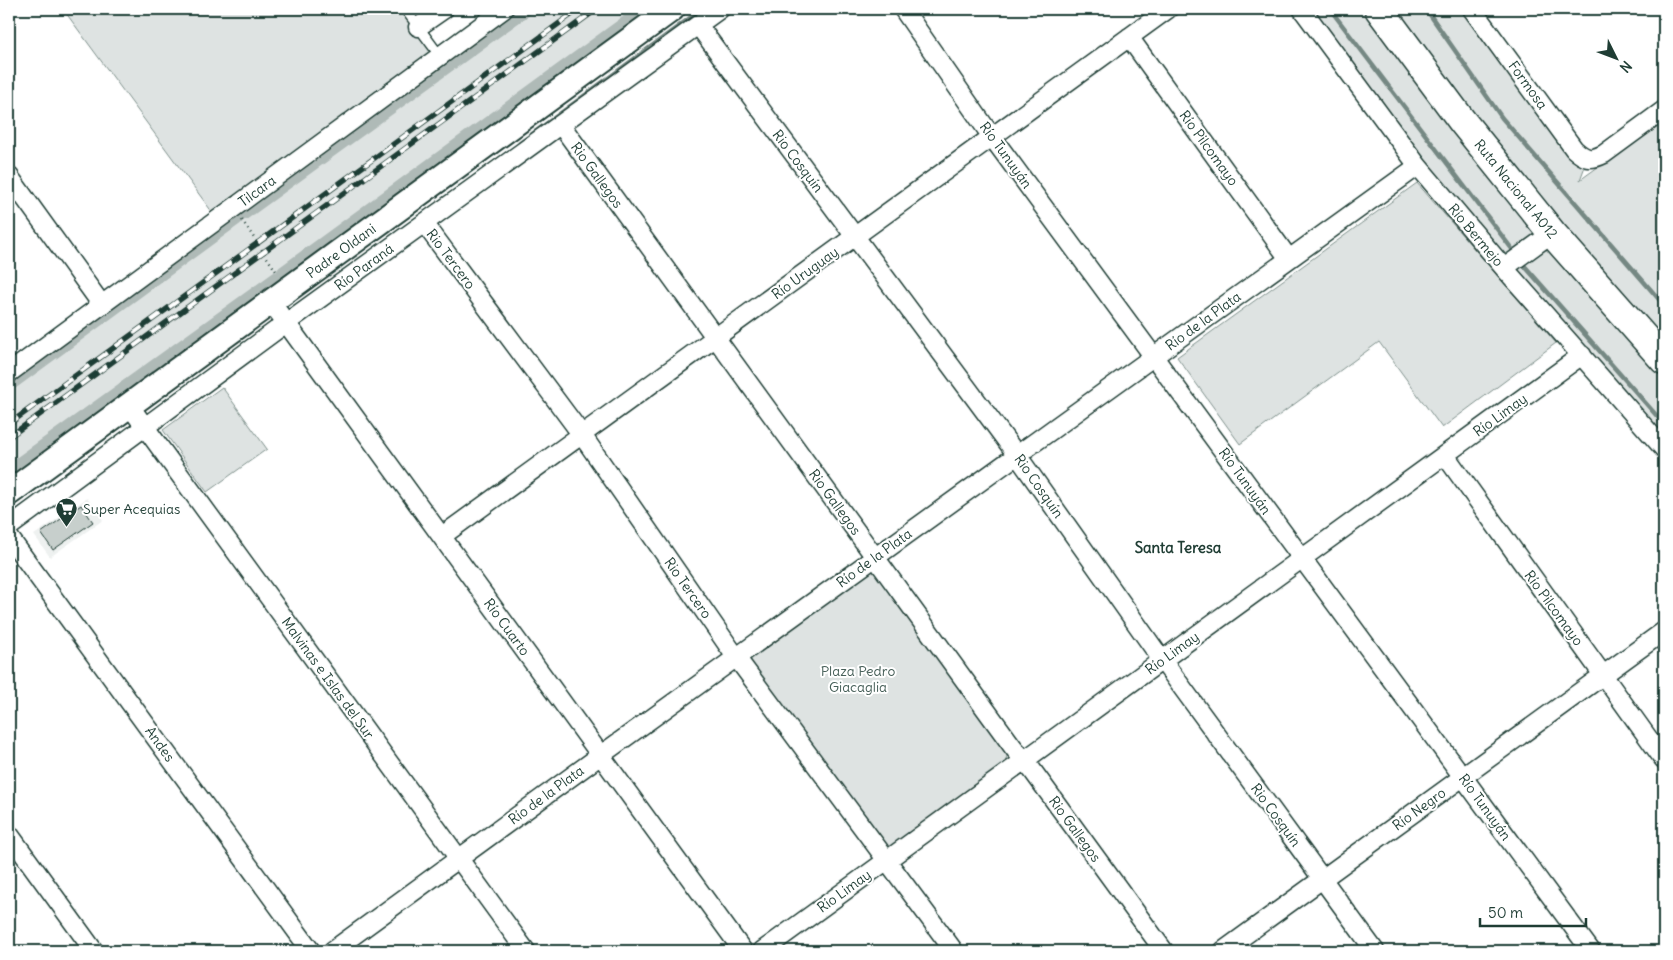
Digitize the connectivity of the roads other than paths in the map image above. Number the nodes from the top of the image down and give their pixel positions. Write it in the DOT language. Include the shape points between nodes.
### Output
graph roads {
  1 [pos="404,9"];
  2 [pos="444,9"];
  3 [pos="504,9"];
  4 [pos="672,9"];
  5 [pos="720,9"];
  6 [pos="903,9"];
  7 [pos="1168,9"];
  8 [pos="1302,9"];
  9 [pos="1379,9"];
  10 [pos="1472,9"];
  11 [pos="698,25"];
  12 [pos="418,27"];
  13 [pos="1129,37"];
  14 [pos="440,56"];
  15 [pos="1664,110"];
  16 [pos="561,124"];
  17 [pos="992,136"];
  18 [pos="1418,166"];
  19 [pos="9,176"];
  20 [pos="424,223"];
  21 [pos="1552,233"];
  22 [pos="855,236"];
  23 [pos="1289,259"];
  24 [pos="1504,268"];
  25 [pos="279,296"];
  26 [pos="102,305"];
  27 [pos="286,323"];
  28 [pos="715,338"];
  29 [pos="1582,355"];
  30 [pos="1154,356"];
  31 [pos="1664,360"];
  32 [pos="9,374"];
  33 [pos="129,405"];
  34 [pos="144,427"];
  35 [pos="582,435"];
  36 [pos="1664,449"];
  37 [pos="1017,455"];
  38 [pos="1444,455"];
  39 [pos="9,493"];
  40 [pos="9,527"];
  41 [pos="442,536"];
  42 [pos="9,537"];
  43 [pos="875,557"];
  44 [pos="1302,558"];
  45 [pos="1664,631"];
  46 [pos="736,658"];
  47 [pos="1162,660"];
  48 [pos="1603,675"];
  49 [pos="601,755"];
  50 [pos="1024,760"];
  51 [pos="1664,760"];
  52 [pos="1463,777"];
  53 [pos="9,834"];
  54 [pos="459,858"];
  55 [pos="886,860"];
  56 [pos="1323,879"];
  57 [pos="94,951"];
  58 [pos="310,951"];
  59 [pos="332,951"];
  60 [pos="526,951"];
  61 [pos="744,951"];
  62 [pos="762,951"];
  63 [pos="954,951"];
  64 [pos="1164,951"];
  65 [pos="1223,951"];
  66 [pos="1376,951"];
  67 [pos="1591,951"];
  1 -- 12 [label="lane"];
  2 -- 12 [label="street"];
  3 -- 14 [label="street, Tilcara"];
  4 -- 25 [label="main road, Padre Oldani"];
  5 -- 11 [label="street, Río Paraná"];
  6 -- 17 [label="street, Río Tunuyán"];
  7 -- 13 [label="street, Río Uruguay"];
  8 -- 18 [label="street, Río Bermejo"];
  9 -- 21 [label="highway, Ruta Nacional A012" via="1462,121"];
  10 -- 15 [label="street, Formosa" via="1581,155 1595,158 1604,154"];
  11 -- 16 [label="street, Río Paraná"];
  11 -- 22 [label="street, Rio Cosquín"];
  12 -- 14 [label="lane"];
  13 -- 17 [label="street, Río Uruguay"];
  13 -- 23 [label="street, Río Pilcomayo"];
  14 -- 26 [label="street, Tilcara"];
  16 -- 20 [label="street, Río Paraná"];
  16 -- 28 [label="street, Rio Gallegos"];
  17 -- 22 [label="street, Río Uruguay"];
  17 -- 30 [label="street, Río Tunuyán"];
  18 -- 23 [label="street, Río de la Plata"];
  18 -- 24 [label="street, Río Bermejo"];
  19 -- 26 [label="street"];
  20 -- 27 [label="street, Río Paraná"];
  20 -- 35 [label="street, Rio Tercero"];
  21 -- 24 [label="street"];
  21 -- 31 [label="highway, Ruta Nacional A012"];
  22 -- 28 [label="street, Río Uruguay"];
  22 -- 37 [label="street, Rio Cosquín"];
  23 -- 30 [label="street, Río de la Plata"];
  24 -- 29 [label="street, Río Bermejo"];
  25 -- 27 [label="street, Río Cuarto"];
  25 -- 33 [label="main road, Padre Oldani"];
  26 -- 32 [label="street, Tilcara"];
  27 -- 34 [label="street, Río Paraná"];
  27 -- 41 [label="street, Río Cuarto"];
  28 -- 35 [label="street, Río Uruguay"];
  28 -- 43 [label="street, Rio Gallegos"];
  29 -- 36 [label="street, Río Bermejo"];
  29 -- 38 [label="street, Río Limay"];
  30 -- 37 [label="street, Río de la Plata"];
  30 -- 44 [label="street, Río Tunuyán"];
  33 -- 34 [label="street, Malvinas e Islas del Sur"];
  33 -- 39 [label="main road, Padre Oldani"];
  34 -- 40 [label="street, Río Paraná"];
  34 -- 54 [label="street, Malvinas e Islas del Sur"];
  35 -- 41 [label="street, Río Uruguay"];
  35 -- 46 [label="street, Rio Tercero"];
  37 -- 43 [label="street, Río de la Plata"];
  37 -- 47 [label="street, Rio Cosquín"];
  38 -- 44 [label="street, Río Limay"];
  38 -- 48 [label="street, Río Pilcomayo"];
  41 -- 49 [label="street, Río Cuarto"];
  42 -- 58 [label="street, Andes"];
  43 -- 46 [label="street, Río de la Plata"];
  43 -- 50 [label="street, Rio Gallegos"];
  44 -- 47 [label="street, Río Limay"];
  44 -- 52 [label="street, Río Tunuyán"];
  45 -- 48 [label="street, Río Negro"];
  46 -- 49 [label="street, Río de la Plata"];
  46 -- 55 [label="street, Rio Tercero"];
  47 -- 50 [label="street, Río Limay"];
  47 -- 56 [label="street, Rio Cosquín"];
  48 -- 51 [label="street, Río Pilcomayo"];
  48 -- 52 [label="street, Río Negro"];
  49 -- 54 [label="street, Río de la Plata"];
  49 -- 61 [label="street, Río Cuarto"];
  50 -- 55 [label="street, Río Limay"];
  50 -- 64 [label="street, Rio Gallegos"];
  52 -- 56 [label="street, Río Negro"];
  52 -- 67 [label="street, Río Tunuyán"];
  53 -- 57 [label="street"];
  54 -- 59 [label="street, Río de la Plata"];
  54 -- 60 [label="street, Malvinas e Islas del Sur"];
  55 -- 62 [label="street, Río Limay"];
  55 -- 63 [label="street, Rio Tercero"];
  56 -- 65 [label="street, Río Negro"];
  56 -- 66 [label="street, Rio Cosquín"];
}
